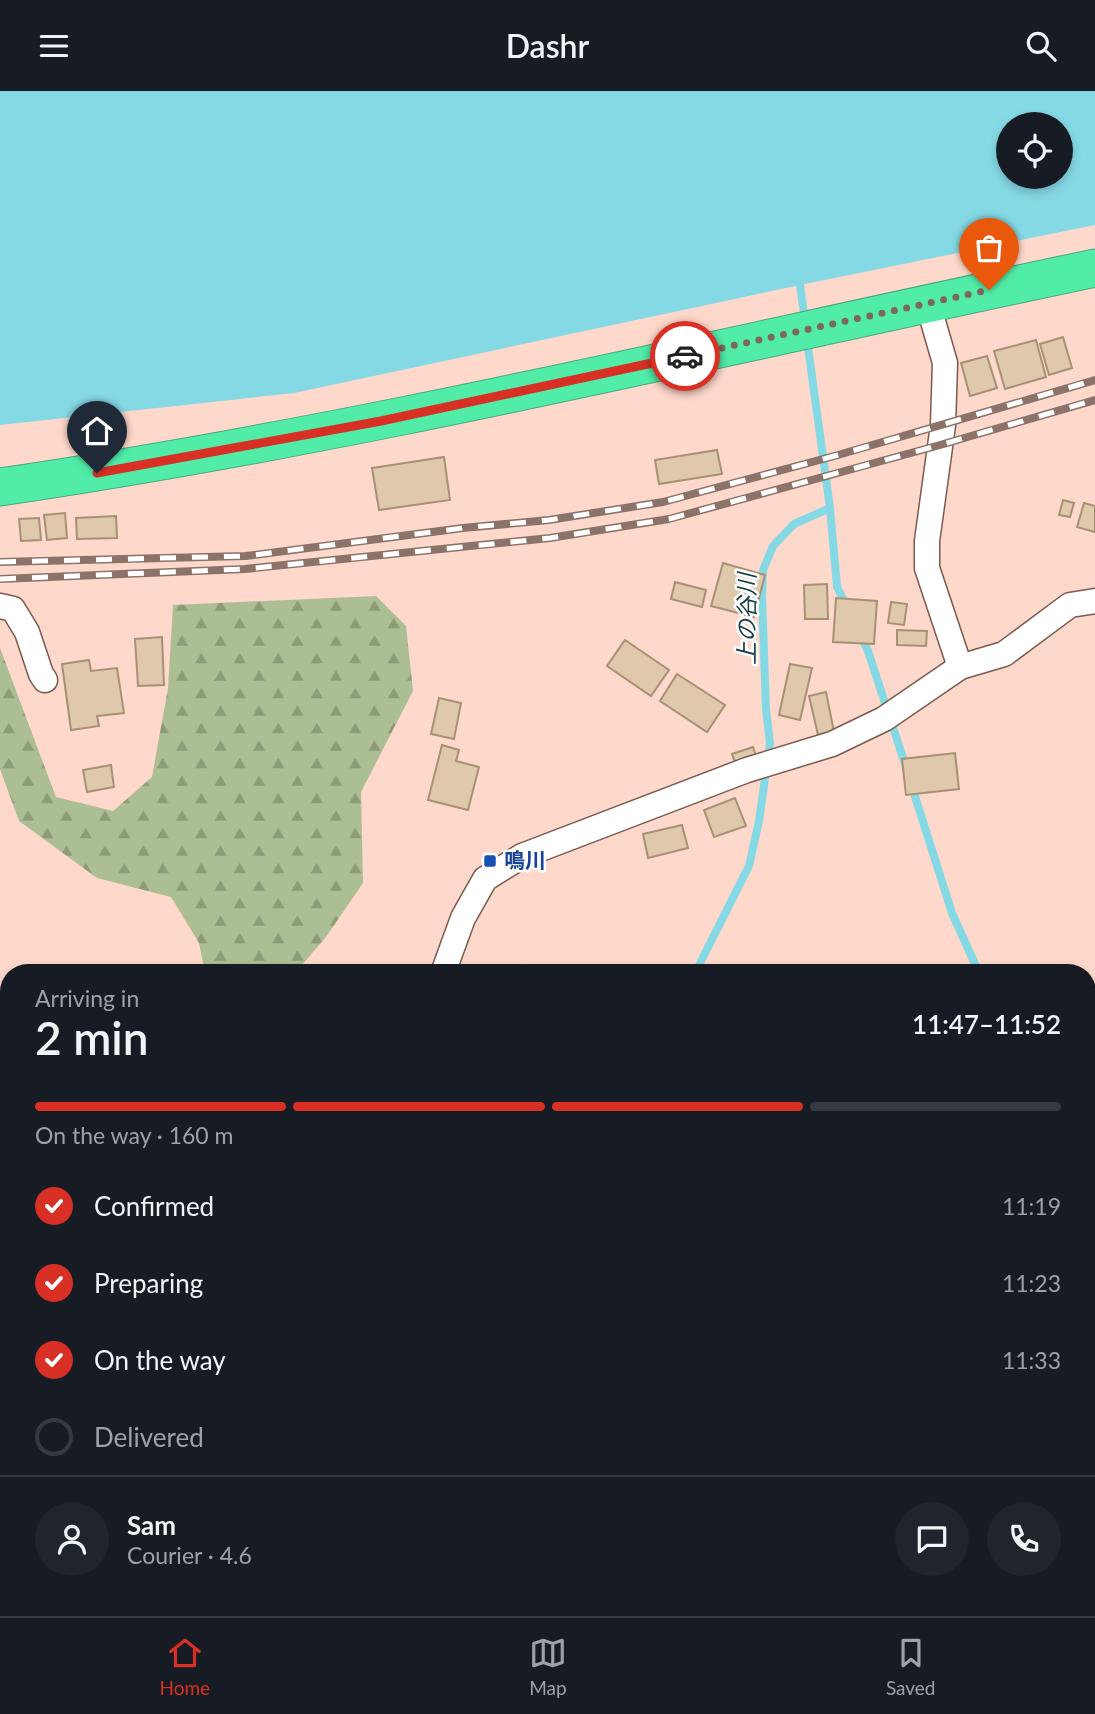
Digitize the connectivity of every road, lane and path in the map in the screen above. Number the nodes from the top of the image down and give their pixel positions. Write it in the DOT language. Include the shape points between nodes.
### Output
graph roads {
  1 [pos="1095,268"];
  2 [pos="928,304"];
  3 [pos="0,487"];
  4 [pos="1095,601"];
  5 [pos="0,606"];
  6 [pos="960,667"];
  7 [pos="45,680"];
  8 [pos="446,964"];
  1 -- 2 [label="highway"];
  2 -- 3 [label="highway" via="381,421 121,470"];
  2 -- 6 [label="street" via="945,363 927,568"];
  4 -- 6 [label="street" via="1070,605 1004,654"];
  5 -- 7 [label="street" via="13,609 27,632"];
  6 -- 8 [label="street" via="884,719 832,744 747,770 522,856 485,879 463,918"];
}
